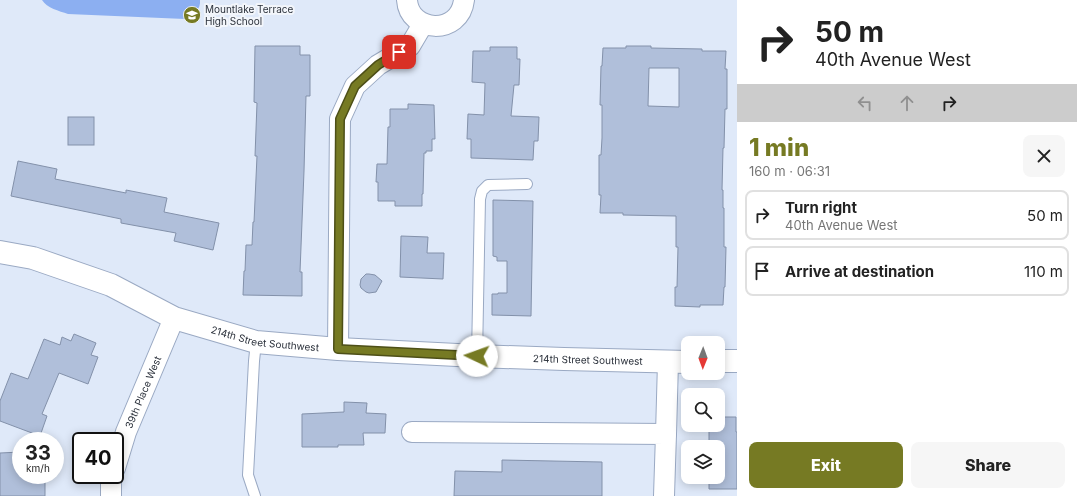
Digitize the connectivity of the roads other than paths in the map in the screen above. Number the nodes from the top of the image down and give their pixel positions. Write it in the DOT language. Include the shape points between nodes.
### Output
graph roads {
  1 [pos="407,0"];
  2 [pos="464,0"];
  3 [pos="423,24"];
  4 [pos="527,184"];
  5 [pos="0,252"];
  6 [pos="174,318"];
  7 [pos="256,342"];
  8 [pos="338,349"];
  9 [pos="477,356"];
  10 [pos="737,361"];
  11 [pos="678,362"];
  12 [pos="725,362"];
  13 [pos="412,432"];
  14 [pos="666,434"];
  15 [pos="124,439"];
  16 [pos="111,484"];
  17 [pos="111,496"];
  18 [pos="255,496"];
  19 [pos="664,496"];
  1 -- 3 [label="street" via="410,11"];
  2 -- 3 [label="street" via="462,10 450,23 441,26"];
  3 -- 8 [label="street" via="410,46 378,65 355,86 340,119"];
  4 -- 9 [label="lane" via="488,185 482,191"];
  5 -- 6 [label="street, 214th Street Southwest" via="33,258 111,285"];
  6 -- 7 [label="street, 214th Street Southwest"];
  6 -- 15 [label="street, 39th Place West"];
  7 -- 8 [label="street, 214th Street Southwest"];
  7 -- 18 [label="lane" via="248,475"];
  8 -- 9 [label="street, 214th Street Southwest"];
  9 -- 11 [label="street, 214th Street Southwest"];
  10 -- 12 [label="street"];
  11 -- 14 [label="street"];
  13 -- 14 [label="street"];
  14 -- 19 [label="street"];
  16 -- 17 [label="street"];
}
